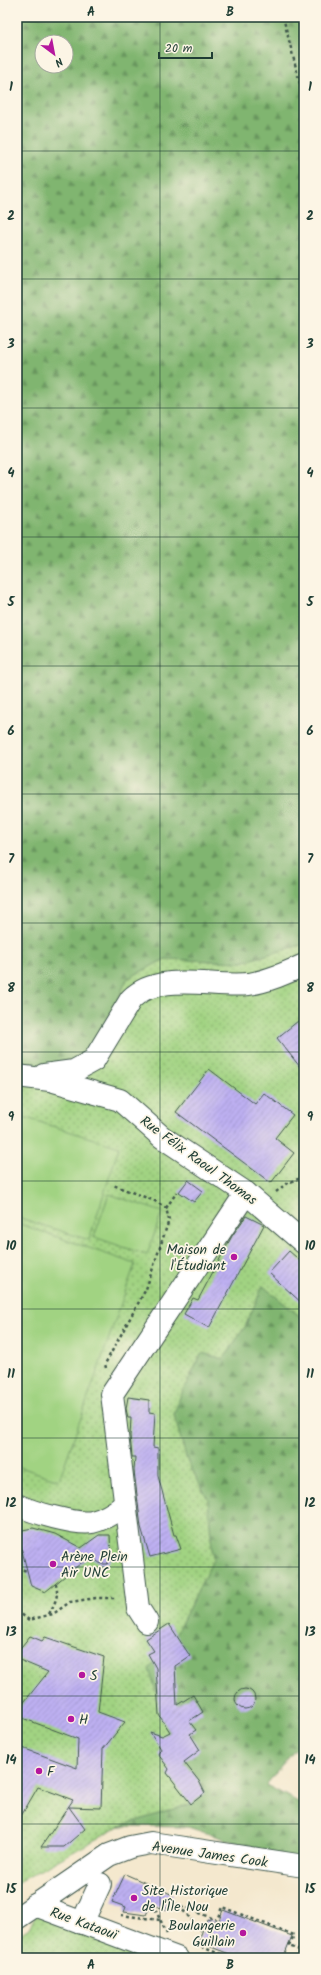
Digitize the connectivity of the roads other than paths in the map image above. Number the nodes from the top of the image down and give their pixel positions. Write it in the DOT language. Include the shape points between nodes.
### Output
graph roads {
  1 [pos="304,965"];
  2 [pos="21,1077"];
  3 [pos="253,1199"];
  4 [pos="304,1243"];
  5 [pos="17,1505"];
  6 [pos="124,1505"];
  7 [pos="147,1622"];
  8 [pos="304,1866"];
  9 [pos="100,1884"];
  10 [pos="35,1905"];
  11 [pos="17,1918"];
  12 [pos="82,1923"];
  13 [pos="178,1958"];
  1 -- 2 [label="street" via="279,976 249,984 197,982 147,986 131,999 94,1060 74,1071"];
  2 -- 3 [label="street, Rue Félix Raoul Thomas" via="50,1080 120,1100 162,1137"];
  3 -- 4 [label="street, Rue Félix Raoul Thomas"];
  3 -- 6 [label="street" via="112,1394"];
  5 -- 6 [label="street" via="58,1518 90,1522 110,1516"];
  6 -- 7 [label="street" via="136,1598 138,1608"];
  8 -- 10 [label="street, Avenue James Cook" via="150,1844 109,1854"];
  9 -- 12 [label="street"];
  10 -- 11 [label="street, Avenue James Cook"];
  10 -- 12 [label="street, Rue Kataouï"];
  12 -- 13 [label="street, Rue Kataouï"];
}
